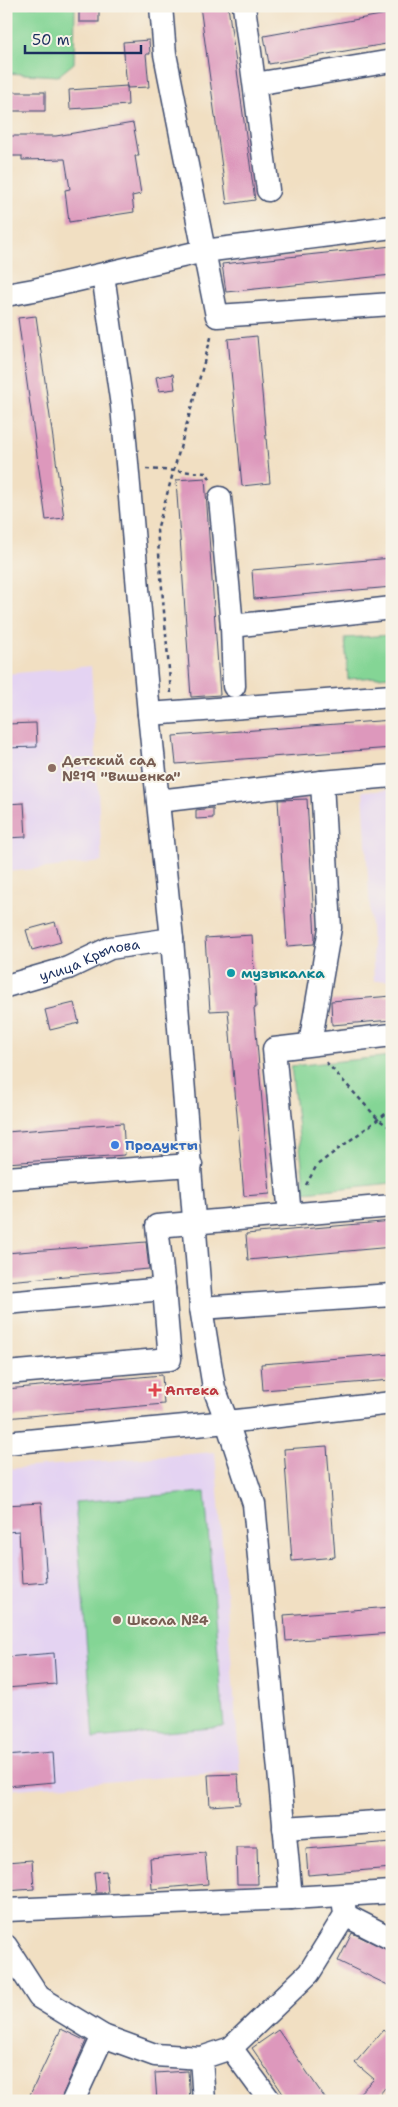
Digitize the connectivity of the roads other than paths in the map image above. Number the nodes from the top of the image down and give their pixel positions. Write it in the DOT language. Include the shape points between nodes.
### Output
graph roads {
  1 [pos="161,6"];
  2 [pos="244,6"];
  3 [pos="392,61"];
  4 [pos="255,84"];
  5 [pos="268,190"];
  6 [pos="392,227"];
  7 [pos="204,252"];
  8 [pos="103,275"];
  9 [pos="6,295"];
  10 [pos="392,304"];
  11 [pos="220,498"];
  12 [pos="392,608"];
  13 [pos="232,626"];
  14 [pos="234,686"];
  15 [pos="392,696"];
  16 [pos="149,714"];
  17 [pos="392,776"];
  18 [pos="322,782"];
  19 [pos="158,801"];
  20 [pos="172,939"];
  21 [pos="6,986"];
  22 [pos="392,1034"];
  23 [pos="310,1044"];
  24 [pos="191,1165"];
  25 [pos="6,1178"];
  26 [pos="392,1206"];
  27 [pos="290,1214"];
  28 [pos="196,1223"];
  29 [pos="164,1289"];
  30 [pos="392,1295"];
  31 [pos="6,1303"];
  32 [pos="202,1308"];
  33 [pos="6,1373"];
  34 [pos="392,1403"];
  35 [pos="227,1422"];
  36 [pos="6,1443"];
  37 [pos="392,1821"];
  38 [pos="284,1828"];
  39 [pos="392,1892"];
  40 [pos="291,1898"];
  41 [pos="344,1905"];
  42 [pos="6,1910"];
  43 [pos="392,1939"];
  44 [pos="6,1946"];
  45 [pos="104,2036"];
  46 [pos="231,2048"];
  47 [pos="201,2058"];
  48 [pos="73,2101"];
  49 [pos="204,2101"];
  50 [pos="270,2101"];
  1 -- 7 [label="street" via="165,54"];
  2 -- 4 [label="street"];
  3 -- 4 [label="street"];
  4 -- 5 [label="street"];
  6 -- 7 [label="street"];
  7 -- 8 [label="street"];
  7 -- 10 [label="street" via="217,316"];
  8 -- 9 [label="street"];
  8 -- 16 [label="street" via="122,406"];
  11 -- 13 [label="street"];
  12 -- 13 [label="street"];
  13 -- 14 [label="street"];
  15 -- 16 [label="street"];
  16 -- 19 [label="street"];
  17 -- 18 [label="street"];
  18 -- 19 [label="street"];
  18 -- 23 [label="street" via="330,928"];
  19 -- 20 [label="street"];
  20 -- 21 [label="street, улица Крылова" via="110,948 68,968"];
  20 -- 24 [label="street"];
  22 -- 23 [label="street"];
  23 -- 27 [label="street" via="274,1049"];
  24 -- 25 [label="street"];
  24 -- 28 [label="street"];
  26 -- 27 [label="street"];
  27 -- 28 [label="street"];
  28 -- 29 [label="street" via="157,1226"];
  28 -- 32 [label="street"];
  29 -- 31 [label="street"];
  29 -- 33 [label="street" via="170,1359"];
  30 -- 32 [label="street"];
  32 -- 35 [label="street" via="214,1388"];
  34 -- 35 [label="street"];
  35 -- 36 [label="street"];
  35 -- 38 [label="street" via="254,1504"];
  37 -- 38 [label="street"];
  38 -- 40 [label="street"];
  39 -- 41 [label="street"];
  40 -- 41 [label="street"];
  40 -- 42 [label="street"];
  41 -- 43 [label="street"];
  41 -- 46 [label="street" via="309,1973"];
  44 -- 45 [label="street" via="39,1997"];
  45 -- 47 [label="street" via="155,2055"];
  45 -- 48 [label="street"];
  46 -- 47 [label="street"];
  46 -- 50 [label="street"];
  47 -- 49 [label="street"];
}
